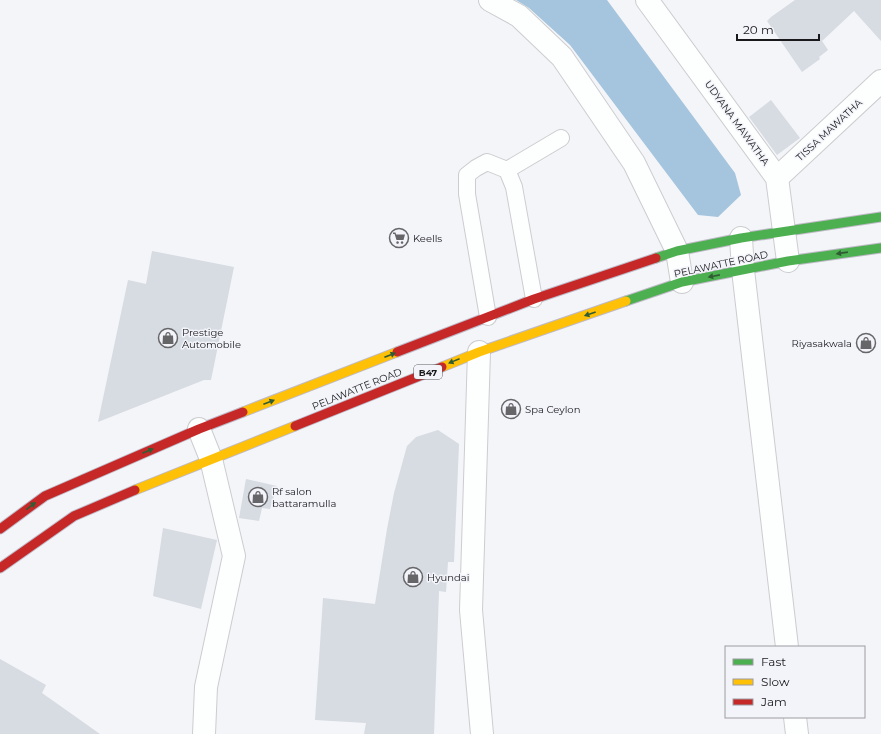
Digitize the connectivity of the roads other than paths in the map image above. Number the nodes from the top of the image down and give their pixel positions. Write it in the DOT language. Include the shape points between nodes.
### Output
graph roads {
  1 [pos="490,0"];
  2 [pos="648,0"];
  3 [pos="881,81"];
  4 [pos="561,138"];
  5 [pos="507,170"];
  6 [pos="777,178"];
  7 [pos="881,217"];
  8 [pos="784,231"];
  9 [pos="741,238"];
  10 [pos="881,248"];
  11 [pos="677,251"];
  12 [pos="788,261"];
  13 [pos="743,270"];
  14 [pos="682,282"];
  15 [pos="534,299"];
  16 [pos="488,317"];
  17 [pos="479,352"];
  18 [pos="199,429"];
  19 [pos="211,458"];
  20 [pos="0,529"];
  21 [pos="0,568"];
  22 [pos="787,646"];
  23 [pos="795,718"];
  24 [pos="204,734"];
  25 [pos="482,734"];
  26 [pos="797,734"];
  1 -- 11 [label="street" via="519,16 562,57 634,163"];
  2 -- 6 [label="street, UDYANA MAWATHA"];
  3 -- 6 [label="street, TISSA MAWATHA"];
  4 -- 5 [label="lane"];
  5 -- 15 [label="lane" via="514,187"];
  5 -- 16 [label="lane" via="487,162 467,175 467,194"];
  6 -- 8 [label="street, UDYANA MAWATHA"];
  7 -- 8 [label="main road, PELAWATTE ROAD"];
  8 -- 9 [label="main road, PELAWATTE ROAD"];
  8 -- 12 [label="street, UDYANA MAWATHA"];
  9 -- 11 [label="main road, PELAWATTE ROAD"];
  9 -- 13 [label="street"];
  10 -- 12 [label="main road, PELAWATTE ROAD / B47, one-way"];
  11 -- 14 [label="street"];
  11 -- 15 [label="main road, PELAWATTE ROAD"];
  12 -- 13 [label="main road, PELAWATTE ROAD / B47"];
  13 -- 14 [label="main road, PELAWATTE ROAD / B47, one-way"];
  13 -- 22 [label="street"];
  14 -- 17 [label="main road, PELAWATTE ROAD / B47, one-way"];
  15 -- 16 [label="main road, PELAWATTE ROAD"];
  18 -- 16 [label="main road, PELAWATTE ROAD, one-way"];
  17 -- 19 [label="main road, PELAWATTE ROAD / B47, one-way"];
  17 -- 25 [label="street" via="471,610"];
  18 -- 19 [label="street"];
  20 -- 18 [label="main road, PELAWATTE ROAD, one-way" via="45,496"];
  19 -- 21 [label="main road, PELAWATTE ROAD / B47" via="74,516"];
  19 -- 24 [label="street" via="234,556 206,687"];
  23 -- 26 [label="street"];
}
